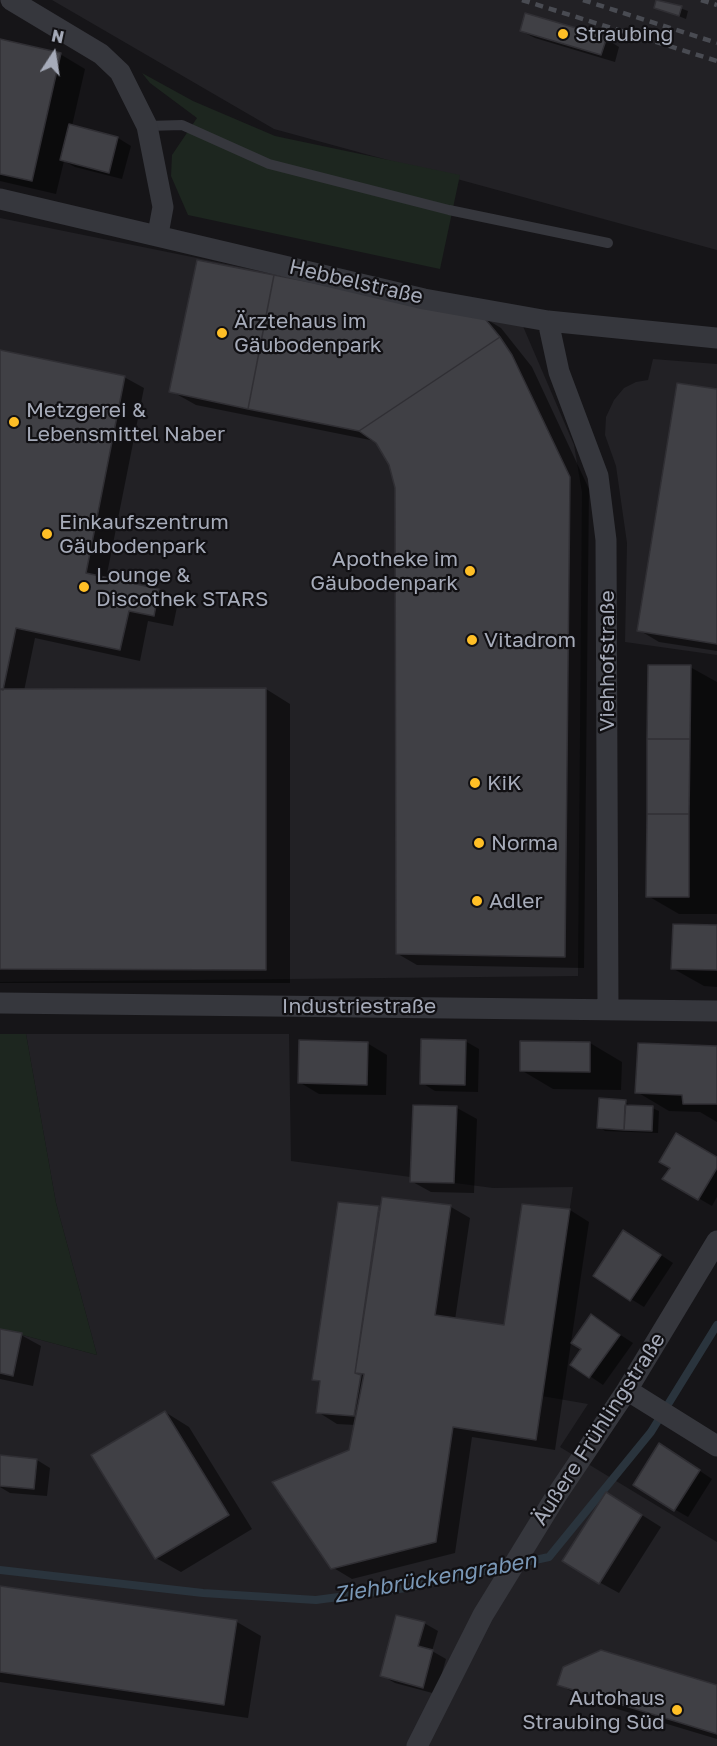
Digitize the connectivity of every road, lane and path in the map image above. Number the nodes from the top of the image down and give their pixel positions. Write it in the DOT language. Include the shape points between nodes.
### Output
graph roads {
  1 [pos="11,0"];
  2 [pos="147,126"];
  3 [pos="0,198"];
  4 [pos="158,234"];
  5 [pos="608,243"];
  6 [pos="548,321"];
  7 [pos="717,338"];
  8 [pos="0,1004"];
  9 [pos="608,1009"];
  10 [pos="717,1011"];
  11 [pos="717,1241"];
  12 [pos="627,1389"];
  13 [pos="717,1446"];
  14 [pos="417,1746"];
  1 -- 2 [label="street" via="120,72"];
  2 -- 4 [label="street" via="163,207"];
  2 -- 5 [label="lane" via="182,125 269,164 449,210"];
  3 -- 4 [label="street, Hebbelstraße"];
  4 -- 6 [label="street, Hebbelstraße" via="424,299"];
  6 -- 7 [label="street, Hebbelstraße"];
  6 -- 9 [label="street, Viehhofstraße" via="559,372 598,476 606,540"];
  8 -- 9 [label="street, Industriestraße"];
  9 -- 10 [label="street, Industriestraße"];
  11 -- 12 [label="street, Äußere Frühlingstraße"];
  12 -- 13 [label="street"];
  12 -- 14 [label="street, Äußere Frühlingstraße" via="524,1546 450,1676"];
}
